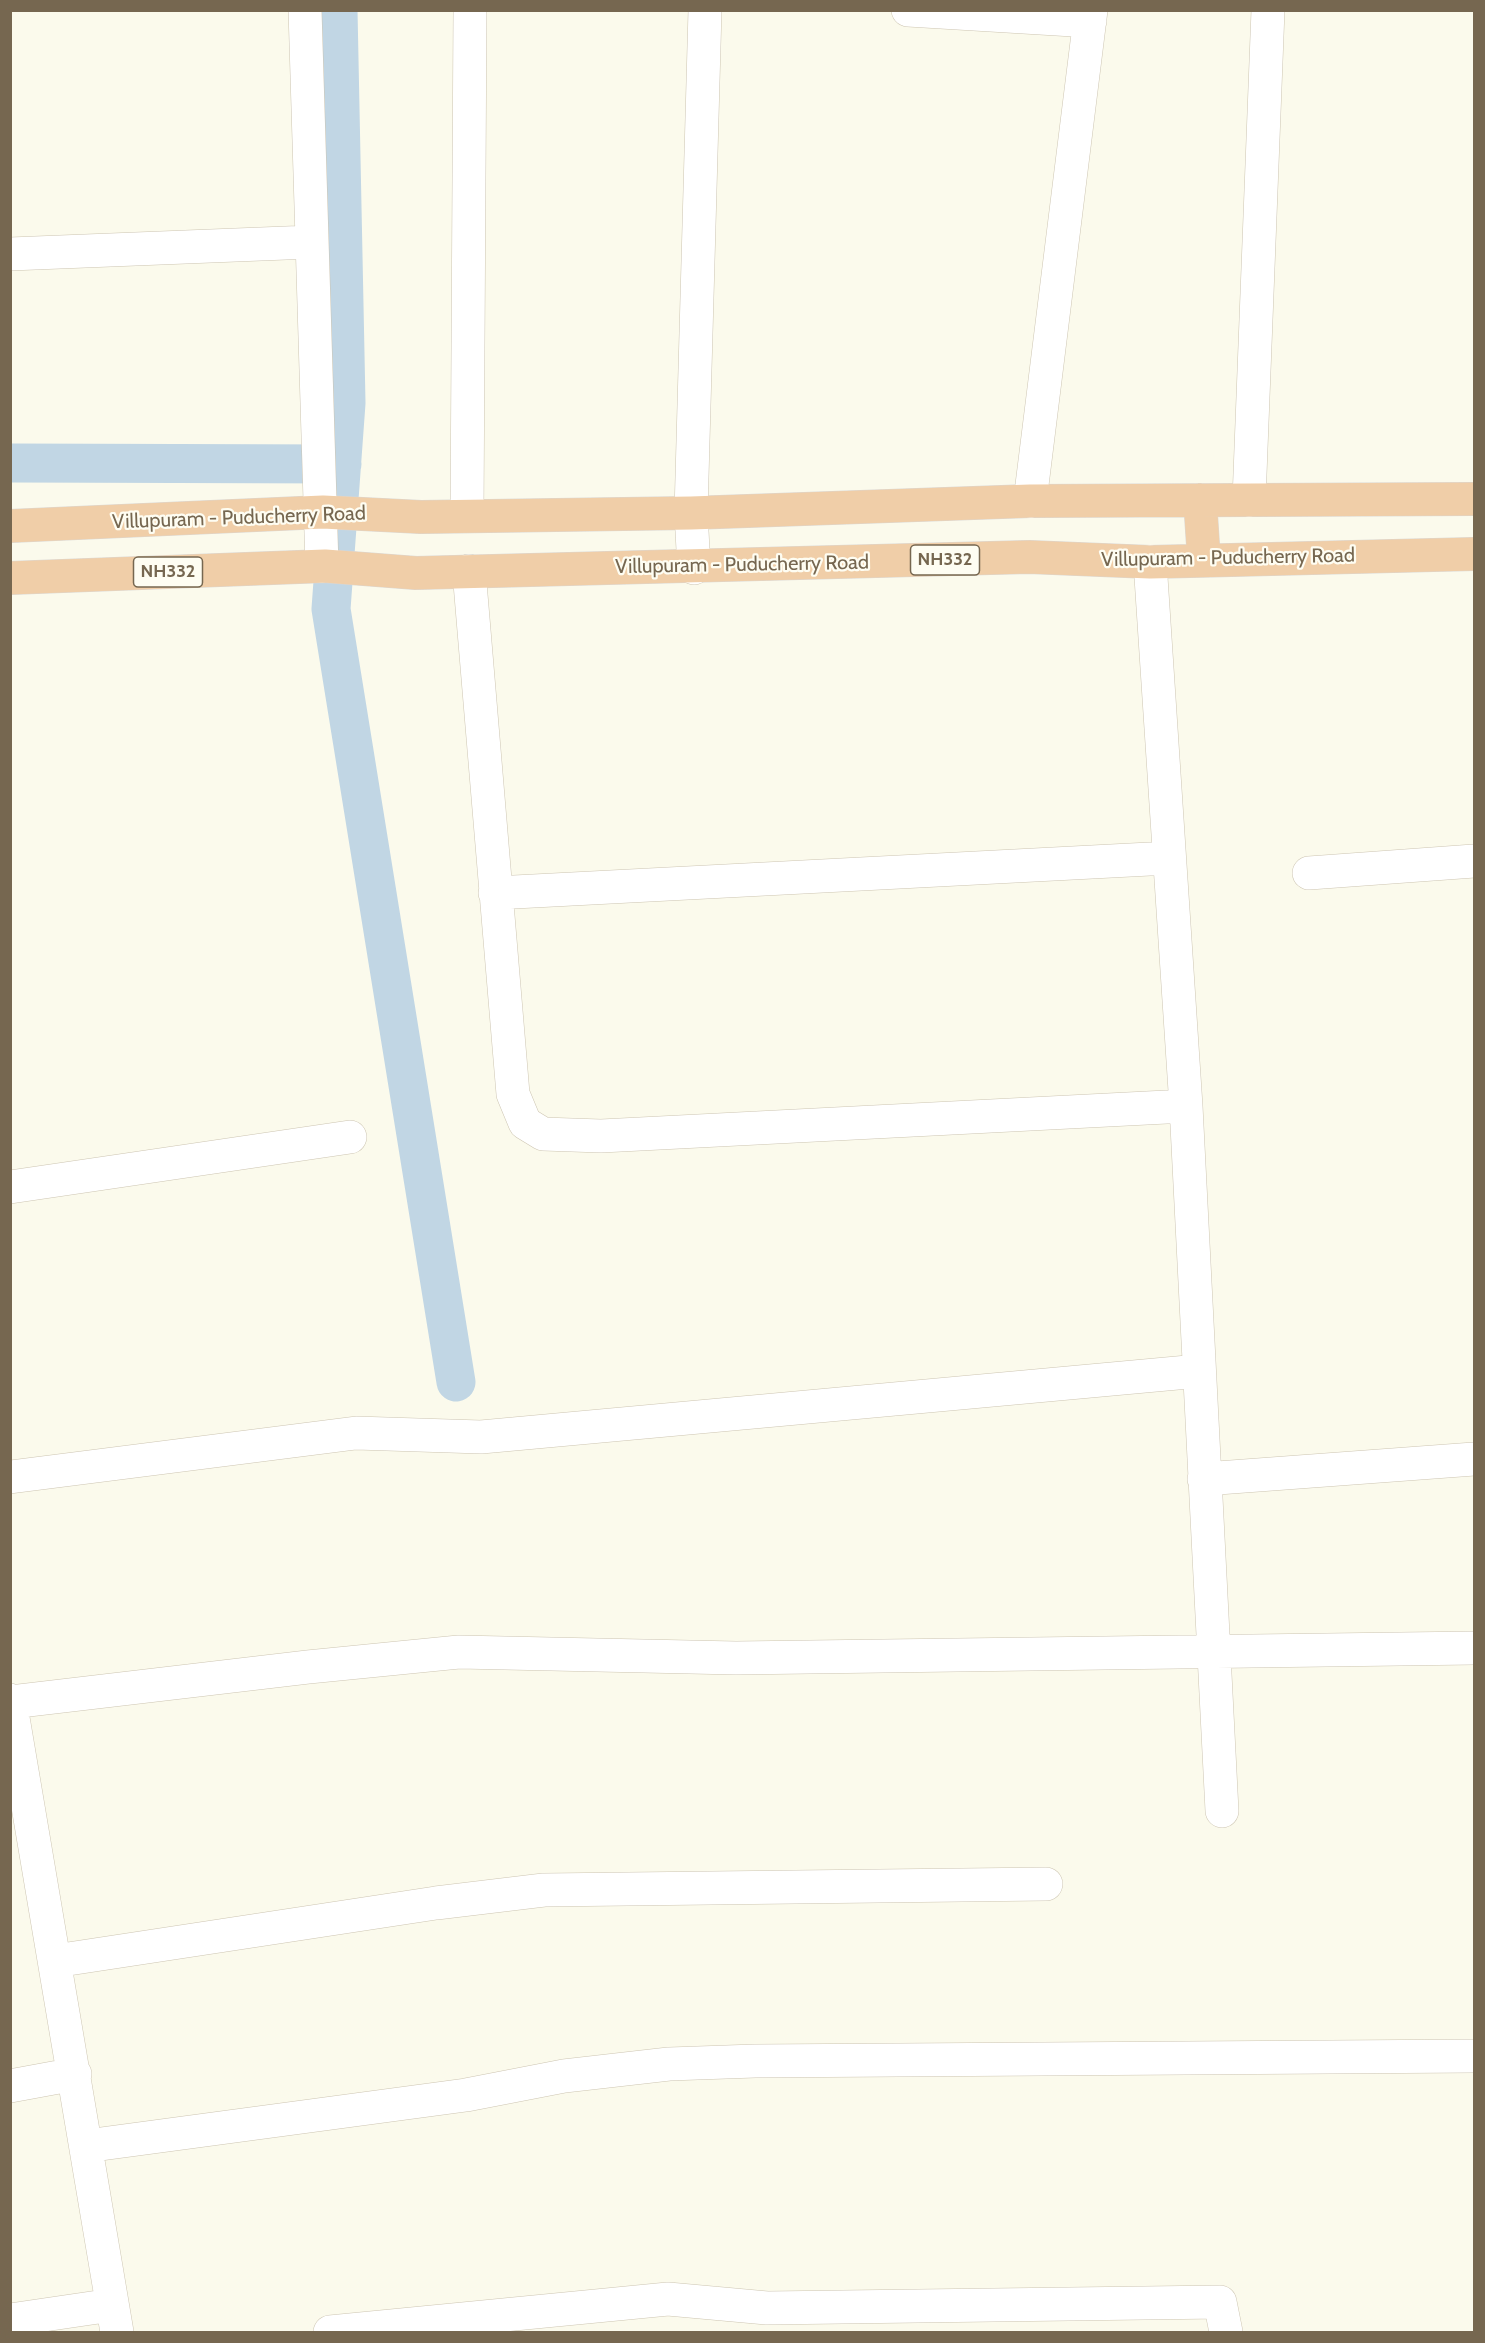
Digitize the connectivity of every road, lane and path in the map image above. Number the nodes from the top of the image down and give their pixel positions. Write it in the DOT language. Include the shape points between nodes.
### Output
graph roads {
  1 [pos="305,10"];
  2 [pos="470,10"];
  3 [pos="705,10"];
  4 [pos="908,10"];
  5 [pos="1268,10"];
  6 [pos="1090,16"];
  7 [pos="311,242"];
  8 [pos="10,254"];
  9 [pos="1474,499"];
  10 [pos="1200,500"];
  11 [pos="1249,500"];
  12 [pos="1030,501"];
  13 [pos="321,512"];
  14 [pos="691,513"];
  15 [pos="467,515"];
  16 [pos="10,526"];
  17 [pos="1474,554"];
  18 [pos="1204,560"];
  19 [pos="1150,562"];
  20 [pos="323,566"];
  21 [pos="694,568"];
  22 [pos="469,571"];
  23 [pos="10,578"];
  24 [pos="1168,858"];
  25 [pos="1474,861"];
  26 [pos="1309,873"];
  27 [pos="495,893"];
  28 [pos="1186,1106"];
  29 [pos="350,1137"];
  30 [pos="10,1187"];
  31 [pos="1199,1371"];
  32 [pos="1474,1459"];
  33 [pos="10,1477"];
  34 [pos="1204,1479"];
  35 [pos="1474,1648"];
  36 [pos="1213,1653"];
  37 [pos="11,1701"];
  38 [pos="1222,1811"];
  39 [pos="20,1825"];
  40 [pos="1046,1884"];
  41 [pos="55,1960"];
  42 [pos="1474,2056"];
  43 [pos="75,2074"];
  44 [pos="10,2086"];
  45 [pos="86,2146"];
  46 [pos="115,2319"];
  47 [pos="10,2320"];
  48 [pos="330,2332"];
  49 [pos="1226,2332"];
  1 -- 7 [label="street"];
  2 -- 15 [label="street"];
  3 -- 14 [label="street"];
  4 -- 6 [label="street"];
  5 -- 11 [label="street"];
  6 -- 12 [label="street"];
  7 -- 8 [label="street"];
  7 -- 13 [label="street"];
  9 -- 11 [label="highway, Villupuram - Puducherry Road"];
  10 -- 11 [label="highway, Villupuram - Puducherry Road"];
  10 -- 12 [label="highway, Villupuram - Puducherry Road"];
  10 -- 18 [label="highway"];
  12 -- 14 [label="highway, Villupuram - Puducherry Road"];
  13 -- 15 [label="highway, Villupuram - Puducherry Road"];
  13 -- 16 [label="highway, Villupuram - Puducherry Road"];
  13 -- 20 [label="street"];
  14 -- 15 [label="highway, Villupuram - Puducherry Road"];
  14 -- 21 [label="street"];
  17 -- 18 [label="highway, Villupuram - Puducherry Road / NH332"];
  18 -- 19 [label="highway, Villupuram - Puducherry Road / NH332"];
  19 -- 21 [label="highway, Villupuram - Puducherry Road / NH332" via="1029,557"];
  19 -- 24 [label="street"];
  20 -- 22 [label="highway, Villupuram - Puducherry Road / NH332" via="416,573"];
  20 -- 23 [label="highway, Villupuram - Puducherry Road / NH332"];
  21 -- 22 [label="highway, Villupuram - Puducherry Road / NH332"];
  22 -- 27 [label="street"];
  24 -- 27 [label="street"];
  24 -- 28 [label="street"];
  25 -- 26 [label="street"];
  27 -- 28 [label="street" via="513,1094 525,1123 543,1134 601,1136"];
  28 -- 31 [label="street"];
  29 -- 30 [label="street"];
  31 -- 33 [label="street" via="481,1437 356,1433"];
  31 -- 34 [label="street"];
  32 -- 34 [label="street"];
  34 -- 36 [label="street"];
  35 -- 36 [label="street"];
  36 -- 37 [label="street" via="736,1659 459,1652"];
  36 -- 38 [label="street"];
  37 -- 39 [label="street"];
  39 -- 41 [label="street"];
  40 -- 41 [label="street" via="544,1890"];
  41 -- 43 [label="street"];
  42 -- 45 [label="street" via="669,2064"];
  43 -- 44 [label="street"];
  43 -- 45 [label="street"];
  45 -- 46 [label="street"];
  46 -- 47 [label="street"];
  48 -- 49 [label="street" via="668,2299 768,2308 1220,2302"];
}
